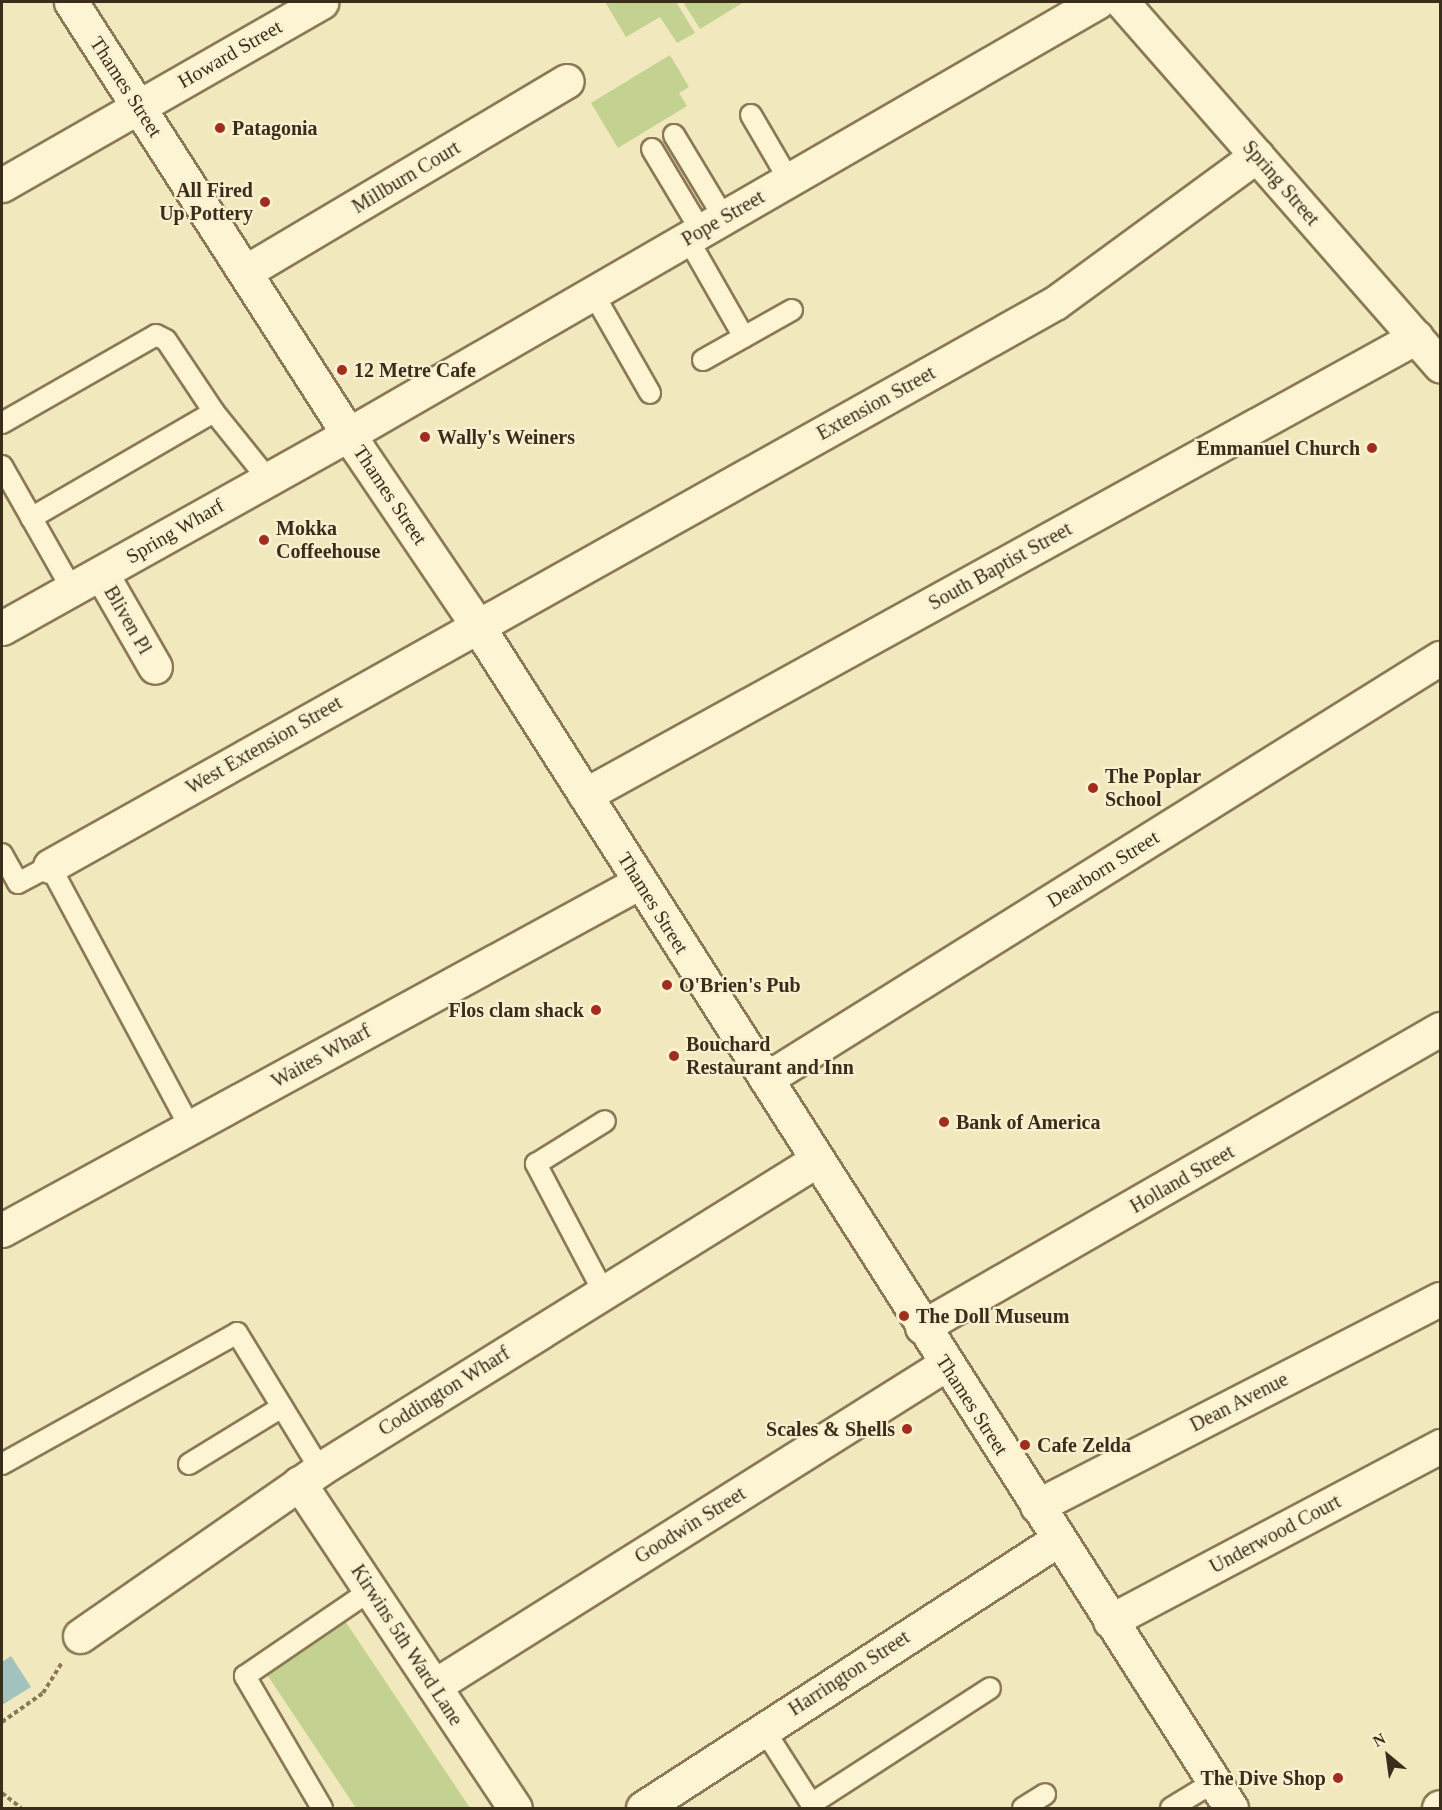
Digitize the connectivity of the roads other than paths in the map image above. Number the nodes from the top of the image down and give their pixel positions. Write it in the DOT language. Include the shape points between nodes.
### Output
graph roads {
  1 [pos="71,2"];
  2 [pos="321,2"];
  3 [pos="1097,2"];
  4 [pos="1122,2"];
  5 [pos="567,81"];
  6 [pos="139,106"];
  7 [pos="752,115"];
  8 [pos="674,135"];
  9 [pos="652,149"];
  10 [pos="1257,155"];
  11 [pos="789,180"];
  12 [pos="2,185"];
  13 [pos="704,229"];
  14 [pos="245,272"];
  15 [pos="593,293"];
  16 [pos="792,310"];
  17 [pos="744,337"];
  18 [pos="1416,337"];
  19 [pos="703,360"];
  20 [pos="1440,365"];
  21 [pos="650,393"];
  22 [pos="214,412"];
  23 [pos="2,423"];
  24 [pos="349,434"];
  25 [pos="2,466"];
  26 [pos="267,478"];
  27 [pos="31,518"];
  28 [pos="101,573"];
  29 [pos="72,589"];
  30 [pos="477,625"];
  31 [pos="2,628"];
  32 [pos="1440,658"];
  33 [pos="155,667"];
  34 [pos="585,795"];
  35 [pos="2,854"];
  36 [pos="50,866"];
  37 [pos="640,882"];
  38 [pos="1440,1029"];
  39 [pos="766,1079"];
  40 [pos="605,1121"];
  41 [pos="190,1127"];
  42 [pos="817,1160"];
  43 [pos="2,1230"];
  44 [pos="603,1291"];
  45 [pos="1440,1299"];
  46 [pos="922,1327"];
  47 [pos="946,1364"];
  48 [pos="282,1407"];
  49 [pos="1440,1446"];
  50 [pos="2,1464"];
  51 [pos="189,1464"];
  52 [pos="309,1476"];
  53 [pos="1037,1506"];
  54 [pos="1058,1540"];
  55 [pos="371,1590"];
  56 [pos="1110,1621"];
  57 [pos="80,1636"];
  58 [pos="434,1686"];
  59 [pos="990,1689"];
  60 [pos="763,1728"];
  61 [pos="1045,1794"];
  62 [pos="1222,1795"];
  63 [pos="812,1806"];
  64 [pos="322,1809"];
  65 [pos="515,1809"];
  66 [pos="643,1809"];
  67 [pos="1023,1809"];
  68 [pos="1171,1809"];
  1 -- 6 [label="street, Thames Street"];
  2 -- 6 [label="street, Howard Street"];
  3 -- 11 [label="street, Pope Street"];
  4 -- 10 [label="street, Spring Street"];
  5 -- 14 [label="street, Millburn Court"];
  6 -- 12 [label="street, Howard Street"];
  6 -- 14 [label="street, Thames Street"];
  7 -- 11 [label="lane"];
  8 -- 13 [label="lane"];
  9 -- 13 [label="lane"];
  10 -- 18 [label="street, Spring Street"];
  10 -- 30 [label="street, Extension Street" via="1055,303"];
  11 -- 13 [label="street, Pope Street"];
  13 -- 15 [label="street, Pope Street"];
  13 -- 17 [label="lane"];
  14 -- 24 [label="street, Thames Street"];
  15 -- 21 [label="lane"];
  15 -- 24 [label="street, Pope Street"];
  16 -- 17 [label="lane"];
  17 -- 19 [label="lane"];
  18 -- 20 [label="street, Spring Street"];
  18 -- 34 [label="street, South Baptist Street"];
  22 -- 23 [label="lane" via="166,340 156,335"];
  22 -- 26 [label="lane"];
  22 -- 27 [label="lane"];
  24 -- 26 [label="street, Spring Wharf"];
  24 -- 30 [label="street, Thames Street"];
  25 -- 27 [label="lane"];
  26 -- 28 [label="street, Spring Wharf"];
  27 -- 29 [label="lane"];
  28 -- 29 [label="street, Spring Wharf"];
  28 -- 33 [label="street, Bliven Pl"];
  29 -- 31 [label="street, Spring Wharf"];
  30 -- 34 [label="street, Thames Street"];
  30 -- 36 [label="street, West Extension Street"];
  32 -- 39 [label="street, Dearborn Street"];
  34 -- 37 [label="street, Thames Street"];
  35 -- 36 [label="lane" via="18,883"];
  36 -- 41 [label="lane"];
  37 -- 39 [label="street, Thames Street"];
  37 -- 41 [label="street, Waites Wharf"];
  38 -- 46 [label="street, Holland Street"];
  39 -- 42 [label="street, Thames Street"];
  40 -- 44 [label="lane" via="536,1164"];
  41 -- 43 [label="street, Waites Wharf"];
  42 -- 44 [label="street, Coddington Wharf"];
  42 -- 46 [label="street, Thames Street"];
  44 -- 52 [label="street, Coddington Wharf"];
  45 -- 53 [label="street, Dean Avenue"];
  46 -- 47 [label="street, Thames Street"];
  47 -- 53 [label="street, Thames Street"];
  47 -- 58 [label="street, Goodwin Street"];
  48 -- 50 [label="lane" via="237,1333"];
  48 -- 51 [label="lane"];
  48 -- 52 [label="lane"];
  49 -- 56 [label="street, Underwood Court"];
  52 -- 55 [label="street, Kirwins 5th Ward Lane"];
  52 -- 57 [label="street, Coddington Wharf"];
  53 -- 54 [label="street, Thames Street"];
  54 -- 56 [label="street, Thames Street"];
  54 -- 60 [label="street, Harrington Street"];
  55 -- 58 [label="street, Kirwins 5th Ward Lane"];
  55 -- 64 [label="lane" via="245,1676"];
  56 -- 62 [label="street, Thames Street"];
  58 -- 65 [label="street, Kirwins 5th Ward Lane"];
  59 -- 63 [label="lane"];
  60 -- 63 [label="lane"];
  60 -- 66 [label="street, Harrington Street"];
  61 -- 67 [label="lane"];
  62 -- 68 [label="lane"];
}
